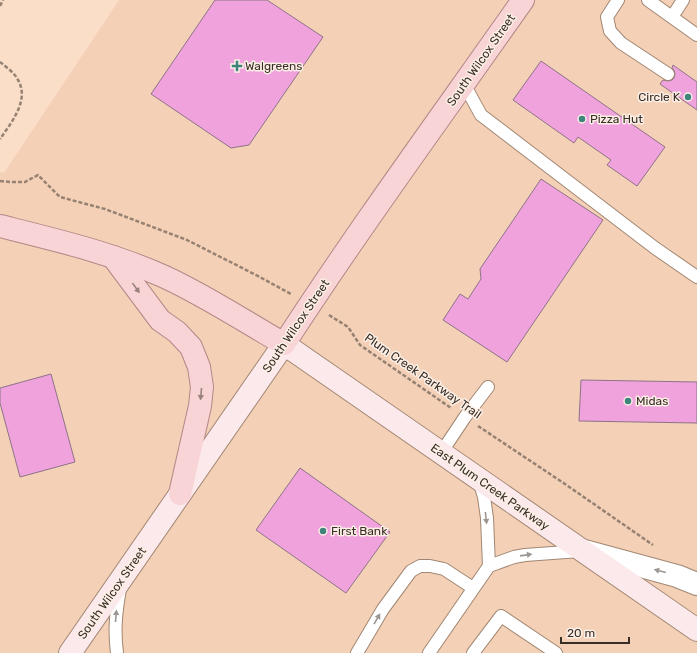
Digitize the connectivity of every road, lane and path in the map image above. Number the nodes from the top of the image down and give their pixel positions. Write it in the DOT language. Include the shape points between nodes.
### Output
graph roads {
  1 [pos="3,0"];
  2 [pos="523,0"];
  3 [pos="618,0"];
  4 [pos="648,0"];
  5 [pos="683,0"];
  6 [pos="0,6"];
  7 [pos="672,17"];
  8 [pos="697,34"];
  9 [pos="0,62"];
  10 [pos="668,74"];
  11 [pos="464,84"];
  12 [pos="0,139"];
  13 [pos="0,181"];
  14 [pos="0,226"];
  15 [pos="113,257"];
  16 [pos="697,277"];
  17 [pos="310,304"];
  18 [pos="284,344"];
  19 [pos="488,386"];
  20 [pos="465,417"];
  21 [pos="441,453"];
  22 [pos="479,480"];
  23 [pos="180,494"];
  24 [pos="656,546"];
  25 [pos="582,550"];
  26 [pos="489,566"];
  27 [pos="121,580"];
  28 [pos="697,584"];
  29 [pos="473,588"];
  30 [pos="697,630"];
  31 [pos="70,653"];
  32 [pos="117,653"];
  33 [pos="357,653"];
  34 [pos="429,653"];
  35 [pos="473,653"];
  36 [pos="556,653"];
  1 -- 6 [label="path"];
  2 -- 11 [label="main road, South Wilcox Street"];
  3 -- 10 [label="lane" via="607,17 610,31 621,43"];
  4 -- 7 [label="lane"];
  5 -- 7 [label="lane"];
  7 -- 8 [label="lane"];
  9 -- 12 [label="path" via="18,78 22,88 16,115"];
  11 -- 16 [label="lane" via="481,115"];
  11 -- 17 [label="main road, South Wilcox Street"];
  13 -- 17 [label="path, Plum Creek Parkway Trail" via="26,182 38,175 60,197 105,209 187,240"];
  14 -- 15 [label="main road"];
  15 -- 18 [label="main road" via="164,277"];
  15 -- 23 [label="main road, one-way" via="160,320 177,332 191,347 200,367 200,406"];
  17 -- 18 [label="main road, South Wilcox Street"];
  17 -- 20 [label="path, Plum Creek Parkway Trail" via="348,327 360,345"];
  18 -- 21 [label="main road, East Plum Creek Parkway"];
  18 -- 23 [label="main road, South Wilcox Street"];
  19 -- 20 [label="lane"];
  20 -- 21 [label="lane"];
  20 -- 24 [label="path, Plum Creek Parkway Trail"];
  21 -- 22 [label="main road, East Plum Creek Parkway"];
  22 -- 25 [label="main road, East Plum Creek Parkway"];
  22 -- 26 [label="lane, one-way" via="487,518"];
  23 -- 27 [label="main road, South Wilcox Street"];
  26 -- 25 [label="lane, one-way" via="525,555"];
  28 -- 25 [label="street, one-way" via="677,576"];
  25 -- 30 [label="main road, East Plum Creek Parkway"];
  26 -- 29 [label="lane"];
  27 -- 31 [label="main road, South Wilcox Street"];
  32 -- 27 [label="lane, one-way" via="115,616"];
  33 -- 29 [label="lane, one-way" via="411,571 420,566 444,569"];
  29 -- 34 [label="lane"];
  35 -- 36 [label="lane" via="501,616"];
}
